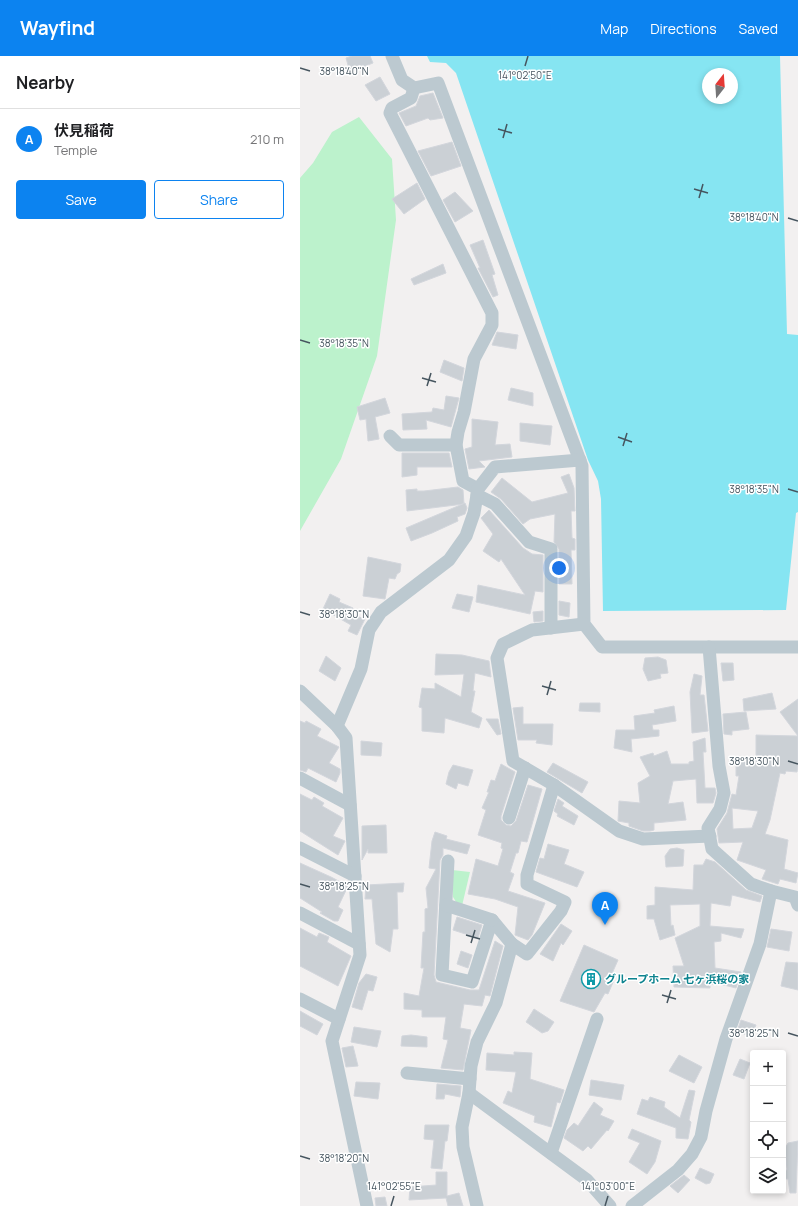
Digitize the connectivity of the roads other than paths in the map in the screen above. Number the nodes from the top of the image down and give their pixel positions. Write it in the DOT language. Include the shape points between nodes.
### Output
graph roads {
  1 [pos="392,56"];
  2 [pos="414,88"];
  3 [pos="390,436"];
  4 [pos="456,445"];
  5 [pos="580,460"];
  6 [pos="478,492"];
  7 [pos="584,624"];
  8 [pos="551,628"];
  9 [pos="709,647"];
  10 [pos="798,647"];
  11 [pos="300,691"];
  12 [pos="337,726"];
  13 [pos="525,768"];
  14 [pos="300,778"];
  15 [pos="554,785"];
  16 [pos="350,804"];
  17 [pos="509,818"];
  18 [pos="710,836"];
  19 [pos="300,848"];
  20 [pos="448,861"];
  21 [pos="355,876"];
  22 [pos="771,891"];
  23 [pos="446,905"];
  24 [pos="798,905"];
  25 [pos="300,913"];
  26 [pos="492,920"];
  27 [pos="359,944"];
  28 [pos="512,944"];
  29 [pos="300,999"];
  30 [pos="339,1019"];
  31 [pos="597,1019"];
  32 [pos="407,1073"];
  33 [pos="470,1080"];
  34 [pos="469,1093"];
  35 [pos="551,1153"];
  36 [pos="367,1206"];
  37 [pos="477,1206"];
  38 [pos="610,1206"];
  39 [pos="632,1206"];
  1 -- 2 [label="street" via="402,80"];
  2 -- 4 [label="street" via="411,98 392,108 390,113 492,313 492,325 474,358"];
  2 -- 5 [label="street" via="438,83"];
  3 -- 4 [label="street" via="398,445"];
  4 -- 6 [label="street" via="463,481"];
  5 -- 6 [label="street" via="495,467"];
  5 -- 7 [label="street"];
  6 -- 8 [label="street" via="495,504 529,542 551,549"];
  6 -- 12 [label="street" via="466,536 448,560 381,612 369,630 361,669"];
  7 -- 8 [label="street"];
  7 -- 9 [label="street" via="602,647"];
  8 -- 13 [label="street" via="532,630 503,644 497,658 513,761"];
  9 -- 10 [label="street"];
  9 -- 18 [label="street" via="719,766 724,793 720,809 708,828"];
  11 -- 12 [label="street"];
  12 -- 16 [label="street" via="346,738"];
  13 -- 15 [label="street"];
  13 -- 17 [label="street"];
  14 -- 16 [label="street"];
  15 -- 18 [label="street" via="619,831 643,839"];
  15 -- 28 [label="street" via="527,875 527,884 565,902 561,911 527,954"];
  16 -- 21 [label="street"];
  18 -- 22 [label="street" via="712,849 751,884"];
  19 -- 21 [label="street"];
  20 -- 23 [label="street"];
  21 -- 27 [label="street"];
  22 -- 24 [label="street" via="795,897"];
  22 -- 39 [label="street" via="760,944 726,1039 701,1137 692,1154 678,1170"];
  23 -- 26 [label="street"];
  23 -- 26 [label="street" via="442,975 472,982"];
  25 -- 27 [label="street"];
  26 -- 28 [label="street"];
  27 -- 30 [label="street" via="360,955"];
  28 -- 33 [label="street" via="496,1003 477,1042"];
  29 -- 30 [label="street"];
  30 -- 36 [label="street" via="332,1041"];
  31 -- 35 [label="street"];
  32 -- 33 [label="street"];
  33 -- 34 [label="street"];
  34 -- 35 [label="street"];
  34 -- 37 [label="street" via="462,1127 463,1148"];
  35 -- 38 [label="street" via="587,1180"];
}
